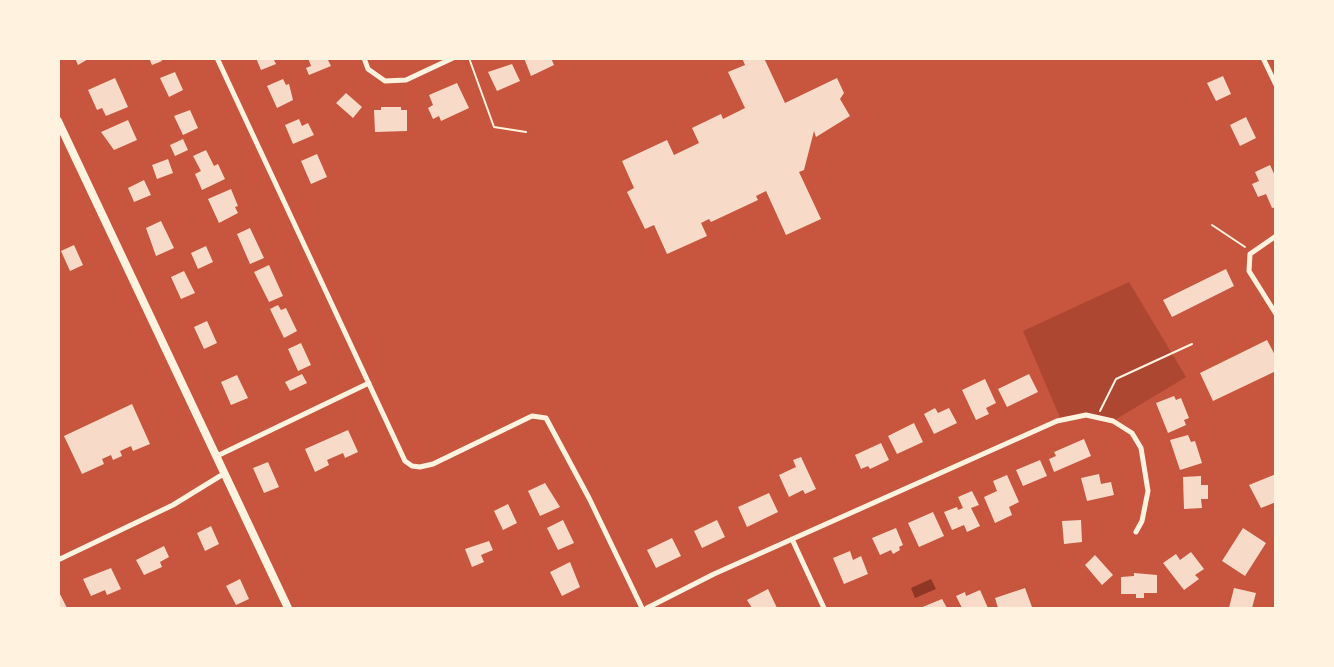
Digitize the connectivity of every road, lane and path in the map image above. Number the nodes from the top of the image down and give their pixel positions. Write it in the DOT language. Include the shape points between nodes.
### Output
graph roads {
  1 [pos="218,58"];
  2 [pos="364,58"];
  3 [pos="453,58"];
  4 [pos="469,58"];
  5 [pos="1263,58"];
  6 [pos="1275,85"];
  7 [pos="58,121"];
  8 [pos="526,132"];
  9 [pos="1212,225"];
  10 [pos="1275,236"];
  11 [pos="1251,253"];
  12 [pos="1275,314"];
  13 [pos="1192,344"];
  14 [pos="369,383"];
  15 [pos="1097,416"];
  16 [pos="217,456"];
  17 [pos="225,472"];
  18 [pos="1136,532"];
  19 [pos="792,540"];
  20 [pos="58,560"];
  21 [pos="288,609"];
  22 [pos="642,609"];
  23 [pos="647,609"];
  24 [pos="824,609"];
  1 -- 14 [label="street"];
  2 -- 3 [label="street" via="368,69 385,81 406,80"];
  4 -- 8 [label="path" via="494,127"];
  5 -- 6 [label="street"];
  7 -- 16 [label="main road"];
  9 -- 11 [label="path"];
  10 -- 11 [label="street"];
  11 -- 12 [label="street" via="1249,271"];
  13 -- 15 [label="path" via="1116,379"];
  14 -- 16 [label="street"];
  14 -- 22 [label="street" via="398,452 412,466 434,464 532,416 546,418"];
  15 -- 18 [label="street" via="1132,433 1142,448 1148,491"];
  15 -- 19 [label="street" via="1057,421"];
  16 -- 17 [label="main road"];
  17 -- 20 [label="street" via="173,505"];
  17 -- 21 [label="main road"];
  19 -- 23 [label="street"];
  19 -- 24 [label="street"];
}
